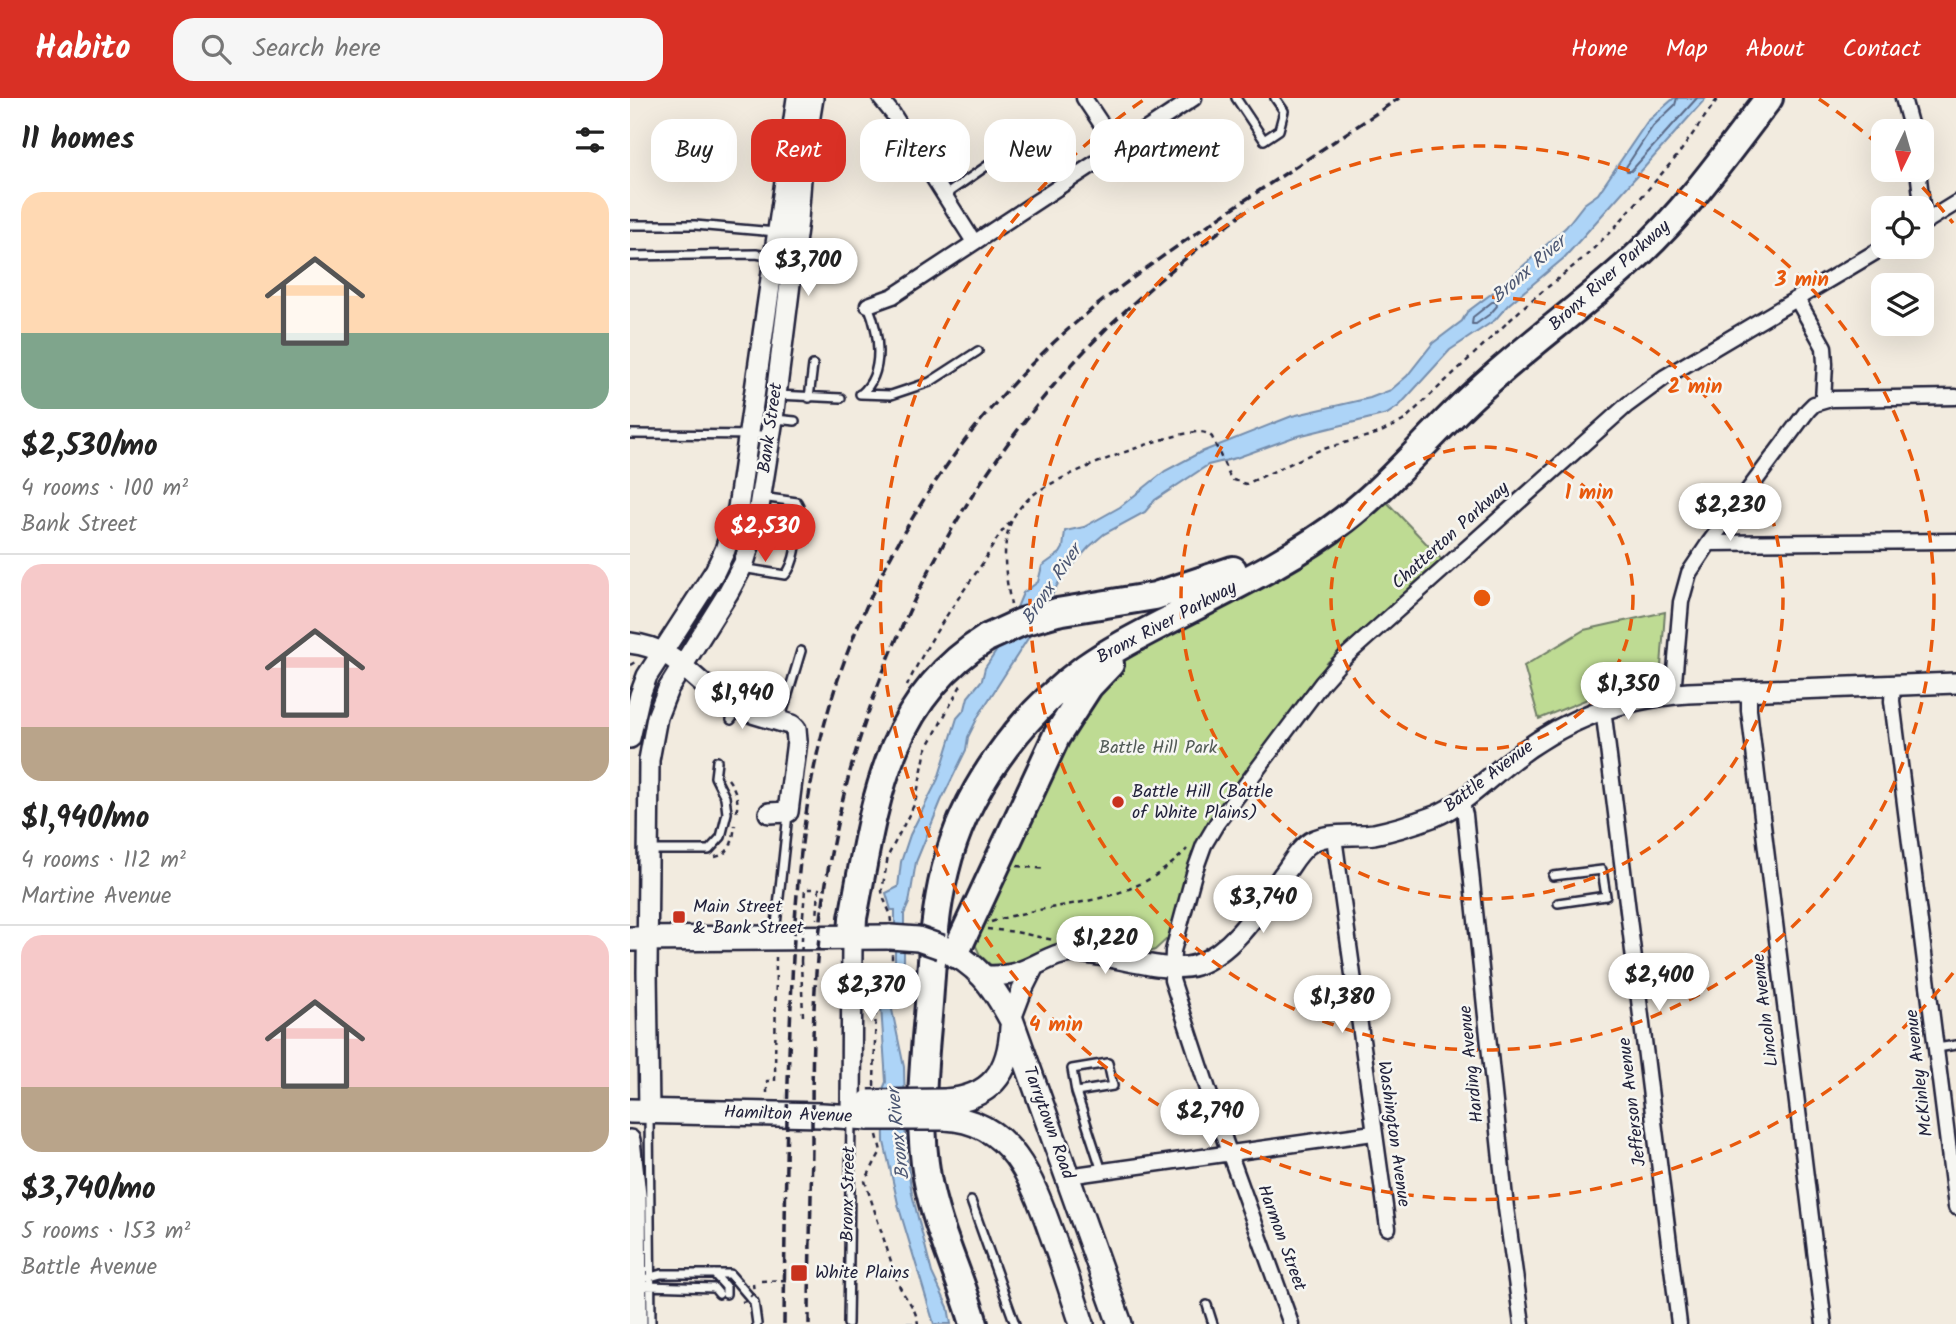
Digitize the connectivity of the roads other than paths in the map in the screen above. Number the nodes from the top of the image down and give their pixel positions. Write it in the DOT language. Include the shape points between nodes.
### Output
graph roads {
  1 [pos="797,98"];
  2 [pos="813,98"];
  3 [pos="880,98"];
  4 [pos="1084,98"];
  5 [pos="1195,98"];
  6 [pos="1236,98"];
  7 [pos="1275,98"];
  8 [pos="1751,98"];
  9 [pos="1769,98"];
  10 [pos="1903,98"];
  11 [pos="1098,119"];
  12 [pos="1163,119"];
  13 [pos="1909,119"];
  14 [pos="984,167"];
  15 [pos="1090,167"];
  16 [pos="945,195"];
  17 [pos="1956,204"];
  18 [pos="1934,217"];
  19 [pos="630,225"];
  20 [pos="777,233"];
  21 [pos="974,242"];
  22 [pos="1871,255"];
  23 [pos="630,256"];
  24 [pos="773,257"];
  25 [pos="1797,299"];
  26 [pos="868,305"];
  27 [pos="978,351"];
  28 [pos="813,365"];
  29 [pos="776,395"];
  30 [pos="1956,397"];
  31 [pos="809,398"];
  32 [pos="841,398"];
  33 [pos="1822,401"];
  34 [pos="795,421"];
  35 [pos="750,426"];
  36 [pos="772,427"];
  37 [pos="630,434"];
  38 [pos="761,497"];
  39 [pos="1956,541"];
  40 [pos="1709,543"];
  41 [pos="741,568"];
  42 [pos="1233,570"];
  43 [pos="1167,621"];
  44 [pos="663,651"];
  45 [pos="801,651"];
  46 [pos="634,652"];
  47 [pos="682,664"];
  48 [pos="1956,683"];
  49 [pos="1893,684"];
  50 [pos="1749,690"];
  51 [pos="1673,694"];
  52 [pos="1603,709"];
  53 [pos="780,721"];
  54 [pos="630,738"];
  55 [pos="717,761"];
  56 [pos="1461,801"];
  57 [pos="779,812"];
  58 [pos="1334,837"];
  59 [pos="649,850"];
  60 [pos="1553,876"];
  61 [pos="1625,882"];
  62 [pos="1604,883"];
  63 [pos="1558,903"];
  64 [pos="852,938"];
  65 [pos="639,939"];
  66 [pos="775,948"];
  67 [pos="948,950"];
  68 [pos="1034,966"];
  69 [pos="1171,966"];
  70 [pos="985,976"];
  71 [pos="1012,1019"];
  72 [pos="1956,1045"];
  73 [pos="1937,1048"];
  74 [pos="1076,1092"];
  75 [pos="945,1109"];
  76 [pos="639,1111"];
  77 [pos="865,1111"];
  78 [pos="1373,1133"];
  79 [pos="630,1140"];
  80 [pos="1229,1153"];
  81 [pos="1102,1171"];
  82 [pos="1068,1176"];
  83 [pos="971,1201"];
  84 [pos="1956,1207"];
  85 [pos="1388,1228"];
  86 [pos="714,1274"];
  87 [pos="642,1282"];
  88 [pos="1207,1305"];
  89 [pos="637,1324"];
  90 [pos="651,1324"];
  91 [pos="757,1324"];
  92 [pos="848,1324"];
  93 [pos="963,1324"];
  94 [pos="974,1324"];
  95 [pos="1015,1324"];
  96 [pos="1082,1324"];
  97 [pos="1120,1324"];
  98 [pos="1213,1324"];
  99 [pos="1292,1324"];
  100 [pos="1522,1324"];
  101 [pos="1679,1324"];
  102 [pos="1824,1324"];
  1 -- 20 [label="street, Bank Street"];
  2 -- 29 [label="street, Bank Street"];
  3 -- 16 [label="street"];
  4 -- 11 [label="street"];
  5 -- 12 [label="street"];
  6 -- 7 [label="lane" via="1264,140 1279,130 1284,111"];
  8 -- 42 [label="highway, Bronx River Parkway" via="1670,200 1623,249 1470,378 1347,500 1310,527"];
  9 -- 43 [label="highway, Bronx River Parkway" via="1658,235 1609,282 1475,393 1363,504 1300,550"];
  10 -- 13 [label="street"];
  14 -- 16 [label="lane"];
  15 -- 21 [label="street"];
  16 -- 21 [label="street"];
  17 -- 18 [label="street"];
  19 -- 20 [label="lane" via="695,225"];
  20 -- 24 [label="street, Bank Street"];
  21 -- 26 [label="street" via="892,296"];
  22 -- 25 [label="street, Chatterton Parkway"];
  23 -- 24 [label="lane"];
  24 -- 35 [label="street, Bank Street"];
  25 -- 33 [label="street" via="1824,347"];
  25 -- 69 [label="street, Chatterton Parkway" via="1665,377 1627,405 1333,670 1204,845"];
  26 -- 27 [label="lane" via="877,327 875,374 860,394 891,395 930,382"];
  28 -- 31 [label="lane"];
  29 -- 31 [label="lane"];
  29 -- 36 [label="street, Bank Street"];
  30 -- 33 [label="street"];
  31 -- 32 [label="lane"];
  33 -- 40 [label="street" via="1808,410"];
  34 -- 36 [label="lane"];
  35 -- 36 [label="lane"];
  35 -- 36 [label="lane"];
  35 -- 37 [label="lane"];
  35 -- 44 [label="street, Bank Street" via="738,508 725,550"];
  36 -- 38 [label="street, Bank Street"];
  38 -- 41 [label="street, Bank Street"];
  38 -- 41 [label="lane" via="797,502 794,555 785,575"];
  39 -- 40 [label="street"];
  40 -- 51 [label="street" via="1682,592"];
  41 -- 47 [label="street, Bank Street"];
  42 -- 64 [label="highway, bridge" via="1155,596 1021,622 962,656 928,689 892,749 877,795"];
  42 -- 93 [label="highway, Bronx River Parkway" via="1114,635 1045,685 986,756 940,847 928,912 912,1135 921,1198"];
  43 -- 67 [label="highway" via="1108,665 1071,712"];
  43 -- 94 [label="highway, Bronx River Parkway" via="1102,656 1038,708 984,780 947,860 932,974 922,1135 934,1206"];
  44 -- 46 [label="street" via="653,646"];
  44 -- 47 [label="street"];
  44 -- 54 [label="street, Bank Street" via="647,676"];
  45 -- 53 [label="lane"];
  47 -- 53 [label="street" via="736,714"];
  47 -- 59 [label="street, Bank Street" via="668,689 651,740"];
  48 -- 49 [label="street, Battle Avenue"];
  49 -- 50 [label="street, Battle Avenue"];
  49 -- 73 [label="street, McKinley Avenue"];
  50 -- 51 [label="street, Battle Avenue"];
  50 -- 102 [label="street, Lincoln Avenue"];
  51 -- 52 [label="street, Battle Avenue"];
  52 -- 56 [label="street, Battle Avenue" via="1539,740"];
  52 -- 61 [label="street, Jefferson Avenue"];
  53 -- 57 [label="street" via="798,733"];
  55 -- 59 [label="lane" via="715,777 727,804 721,837 709,849"];
  56 -- 58 [label="street, Battle Avenue" via="1408,825"];
  56 -- 100 [label="street, Harding Avenue"];
  57 -- 66 [label="lane"];
  58 -- 69 [label="street, Battle Avenue" via="1307,845 1250,920 1217,953 1194,965"];
  58 -- 78 [label="street, Washington Avenue"];
  59 -- 65 [label="street, Bank Street"];
  60 -- 62 [label="lane" via="1602,870"];
  61 -- 62 [label="lane"];
  61 -- 101 [label="street, Jefferson Avenue"];
  62 -- 63 [label="lane" via="1606,896"];
  64 -- 66 [label="main road"];
  64 -- 67 [label="main road, bridge" via="918,939"];
  64 -- 77 [label="street, Bronx Street"];
  65 -- 66 [label="main road"];
  65 -- 76 [label="street, Bank Street"];
  67 -- 70 [label="main road, Tarrytown Road"];
  68 -- 69 [label="street, Battle Avenue" via="1071,952"];
  68 -- 70 [label="street, Battle Avenue" via="1015,974"];
  68 -- 71 [label="street"];
  69 -- 80 [label="street, Harmon Street" via="1175,993"];
  70 -- 71 [label="main road, Tarrytown Road"];
  71 -- 75 [label="main road" via="1006,1059 995,1080"];
  71 -- 82 [label="main road, Tarrytown Road"];
  72 -- 73 [label="lane"];
  73 -- 84 [label="street, McKinley Avenue"];
  74 -- 74 [label="lane" via="1072,1069 1108,1063 1113,1086"];
  74 -- 81 [label="lane"];
  75 -- 77 [label="main road, Hamilton Avenue, bridge"];
  75 -- 96 [label="main road, Tarrytown Road" via="988,1130 1022,1165 1042,1208"];
  76 -- 77 [label="main road, Hamilton Avenue" via="822,1115"];
  76 -- 87 [label="lane"];
  77 -- 92 [label="lane, Bronx Street"];
  78 -- 80 [label="street"];
  78 -- 85 [label="street, Washington Avenue"];
  79 -- 87 [label="street"];
  80 -- 81 [label="street"];
  80 -- 99 [label="street, Harmon Street"];
  81 -- 82 [label="street"];
  82 -- 97 [label="main road, Tarrytown Road"];
  83 -- 95 [label="lane"];
  86 -- 87 [label="lane" via="661,1274"];
  86 -- 87 [label="lane" via="726,1287 723,1294 715,1289"];
  86 -- 91 [label="lane" via="730,1274 754,1303"];
  87 -- 89 [label="street"];
  87 -- 90 [label="lane"];
  88 -- 98 [label="lane"];
}
